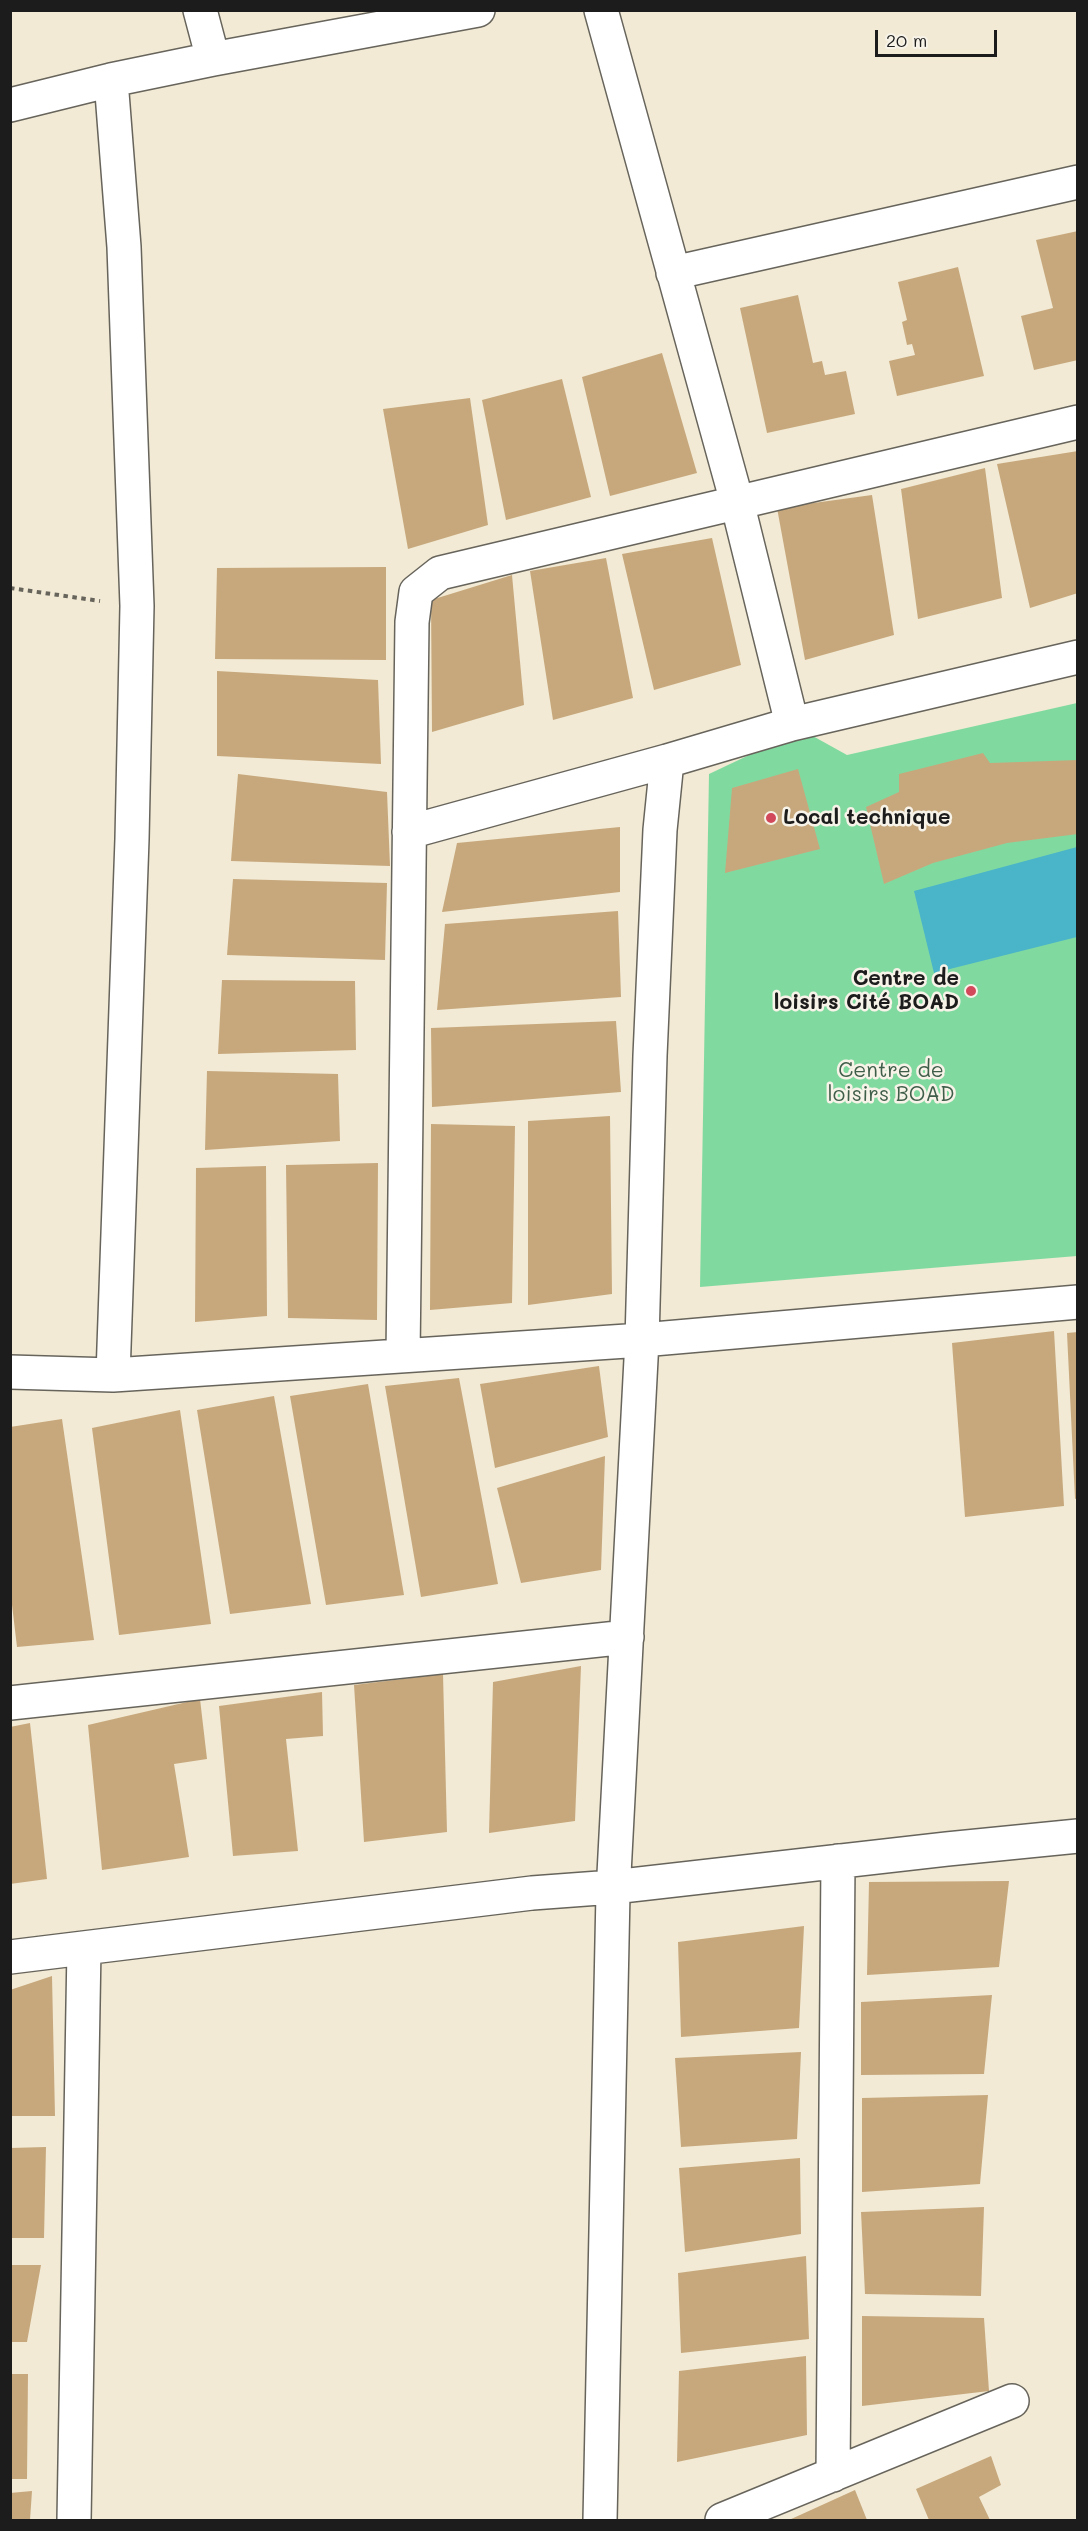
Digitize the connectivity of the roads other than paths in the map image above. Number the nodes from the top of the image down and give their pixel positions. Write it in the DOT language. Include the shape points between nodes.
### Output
graph roads {
  1 [pos="200,10"];
  2 [pos="478,10"];
  3 [pos="601,10"];
  4 [pos="213,59"];
  5 [pos="111,80"];
  6 [pos="10,105"];
  7 [pos="1077,182"];
  8 [pos="673,273"];
  9 [pos="1077,422"];
  10 [pos="736,502"];
  11 [pos="1077,657"];
  12 [pos="792,724"];
  13 [pos="667,761"];
  14 [pos="409,832"];
  15 [pos="1077,1302"];
  16 [pos="642,1340"];
  17 [pos="403,1355"];
  18 [pos="10,1372"];
  19 [pos="113,1374"];
  20 [pos="627,1637"];
  21 [pos="10,1703"];
  22 [pos="1077,1836"];
  23 [pos="838,1860"];
  24 [pos="613,1887"];
  25 [pos="84,1948"];
  26 [pos="10,1957"];
  27 [pos="1012,2401"];
  28 [pos="833,2475"];
  29 [pos="74,2520"];
  30 [pos="600,2520"];
  31 [pos="722,2520"];
  1 -- 4 [label="street"];
  2 -- 4 [label="street"];
  3 -- 8 [label="street"];
  4 -- 5 [label="street"];
  5 -- 6 [label="street"];
  5 -- 19 [label="street" via="124,247 136,606"];
  7 -- 8 [label="street"];
  8 -- 10 [label="street"];
  9 -- 10 [label="street"];
  10 -- 12 [label="street"];
  10 -- 14 [label="street" via="441,573 416,592 412,622"];
  11 -- 12 [label="street"];
  12 -- 13 [label="street"];
  13 -- 14 [label="street"];
  13 -- 16 [label="street" via="660,830"];
  14 -- 17 [label="street"];
  15 -- 16 [label="street"];
  16 -- 17 [label="street"];
  16 -- 20 [label="street"];
  17 -- 19 [label="street"];
  18 -- 19 [label="street"];
  20 -- 21 [label="street"];
  20 -- 24 [label="street"];
  22 -- 23 [label="street"];
  23 -- 24 [label="street"];
  23 -- 28 [label="street"];
  24 -- 25 [label="street" via="532,1893"];
  24 -- 30 [label="street"];
  25 -- 26 [label="street"];
  25 -- 29 [label="street"];
  27 -- 28 [label="street"];
  28 -- 31 [label="street"];
}
